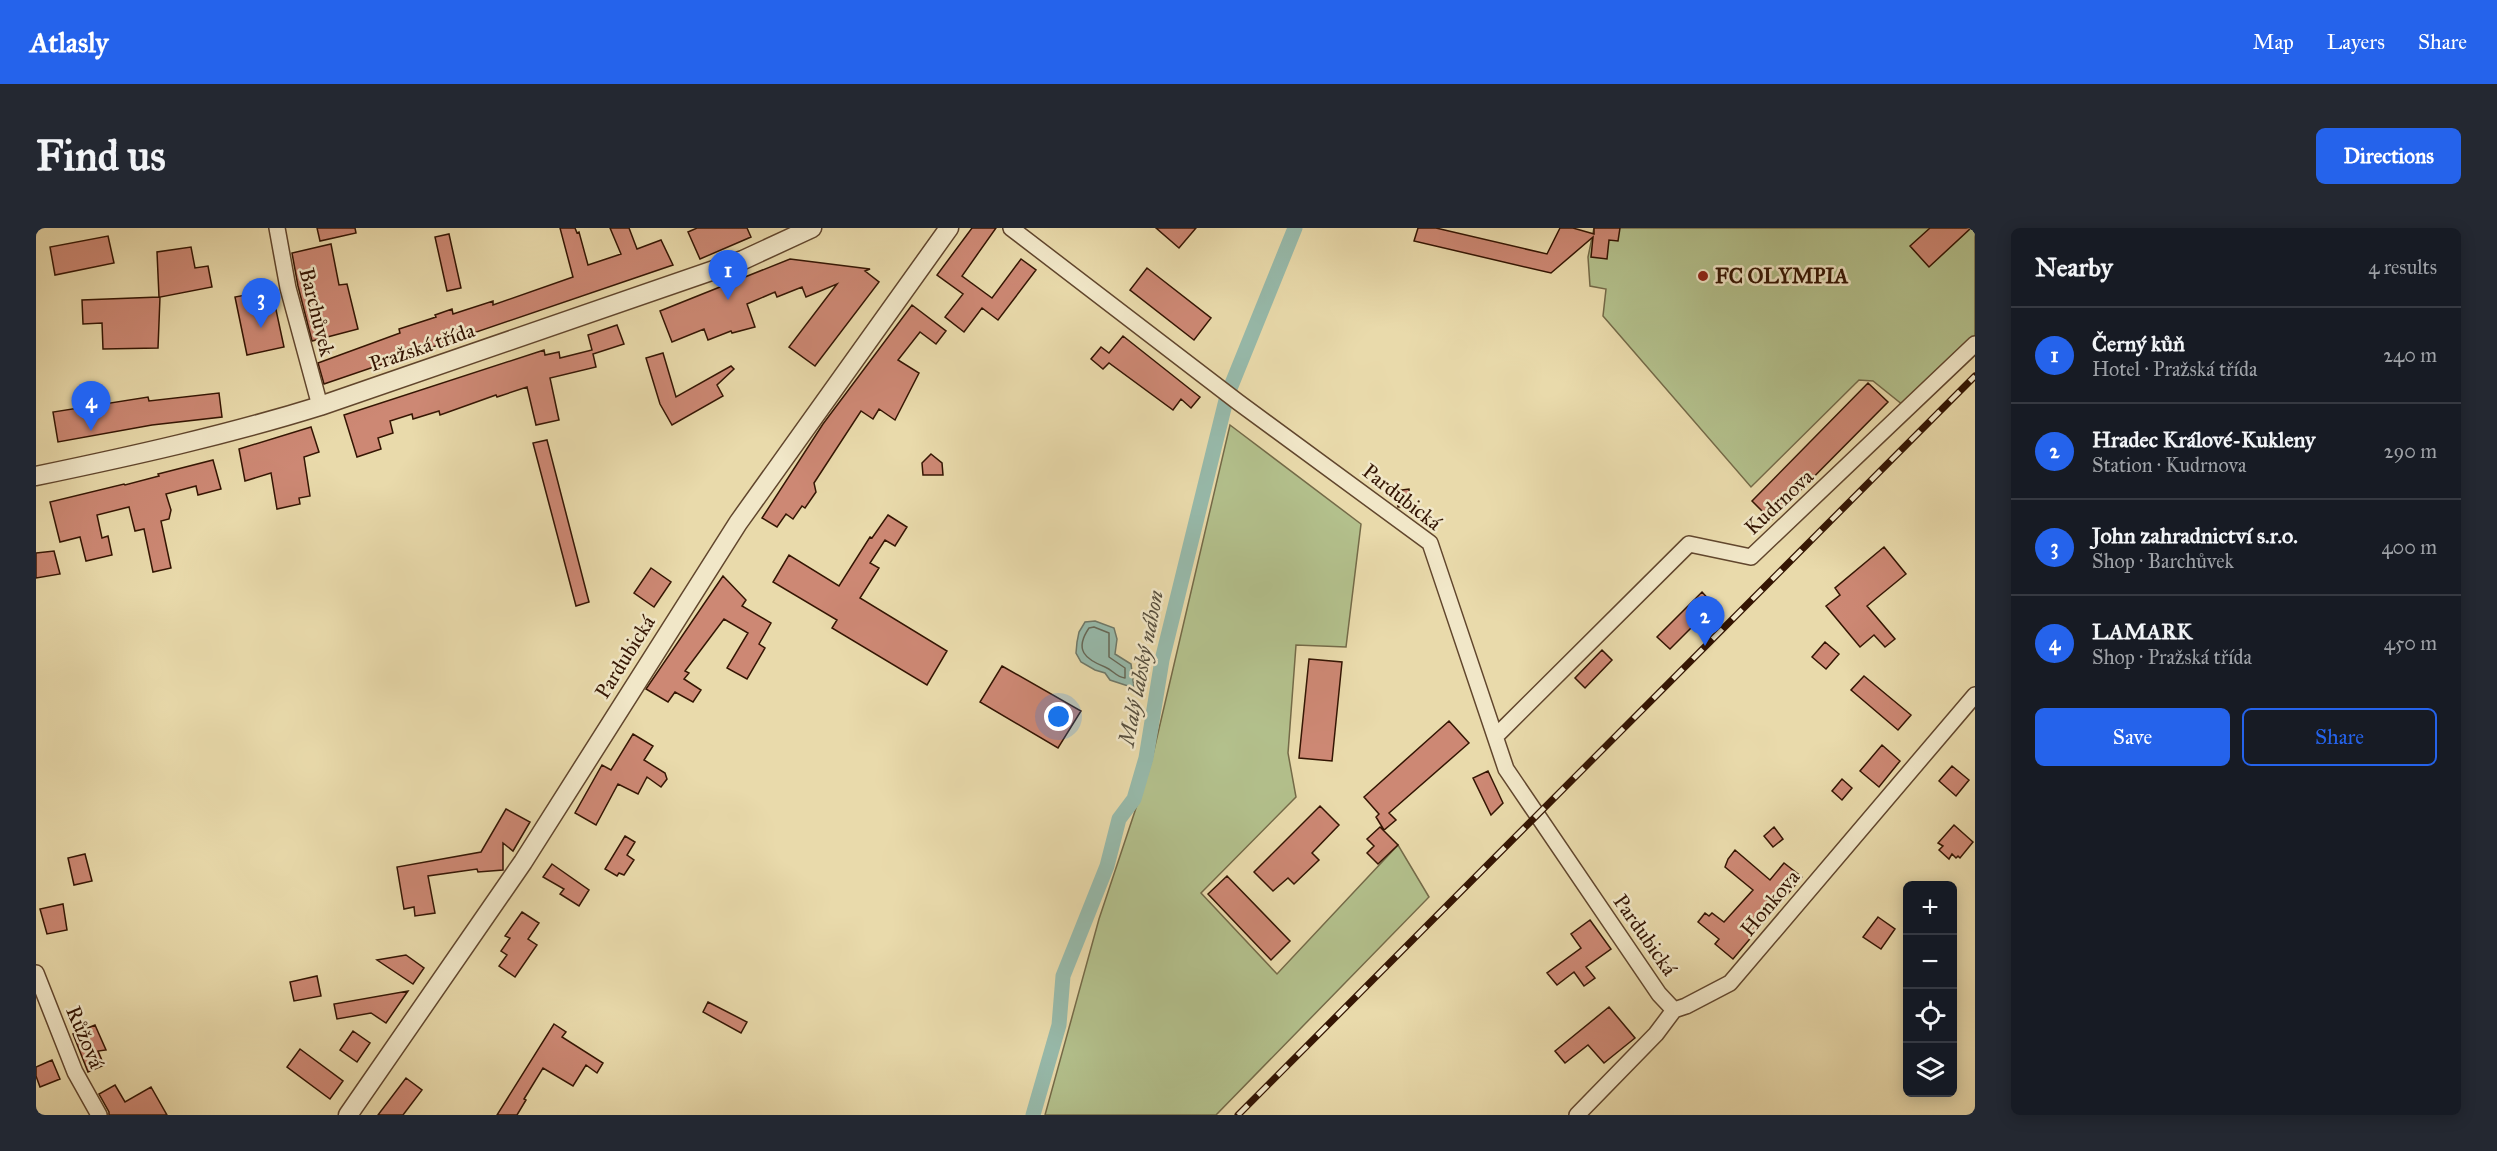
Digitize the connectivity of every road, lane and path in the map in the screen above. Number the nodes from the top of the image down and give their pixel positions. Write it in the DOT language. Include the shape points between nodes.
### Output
graph roads {
  1 [pos="277,228"];
  2 [pos="813,228"];
  3 [pos="949,228"];
  4 [pos="1011,228"];
  5 [pos="1975,344"];
  6 [pos="320,406"];
  7 [pos="36,476"];
  8 [pos="1975,695"];
  9 [pos="1496,736"];
  10 [pos="36,973"];
  11 [pos="1674,1010"];
  12 [pos="99,1115"];
  13 [pos="348,1115"];
  14 [pos="1577,1115"];
  1 -- 6 [label="street, Barchůvek" via="288,288"];
  2 -- 6 [label="street, Pražská třída" via="743,260"];
  3 -- 13 [label="street, Pardubická" via="738,523 523,862"];
  4 -- 9 [label="street, Pardubická" via="1430,543"];
  5 -- 9 [label="street, Kudrnova" via="1751,557 1689,544"];
  6 -- 7 [label="street, Pražská třída" via="179,446"];
  8 -- 11 [label="street, Honkova" via="1730,983"];
  9 -- 11 [label="street, Pardubická" via="1506,769 1536,816"];
  10 -- 12 [label="street, Růžová" via="75,1072"];
  11 -- 14 [label="street, Honkova" via="1656,1034"];
}
